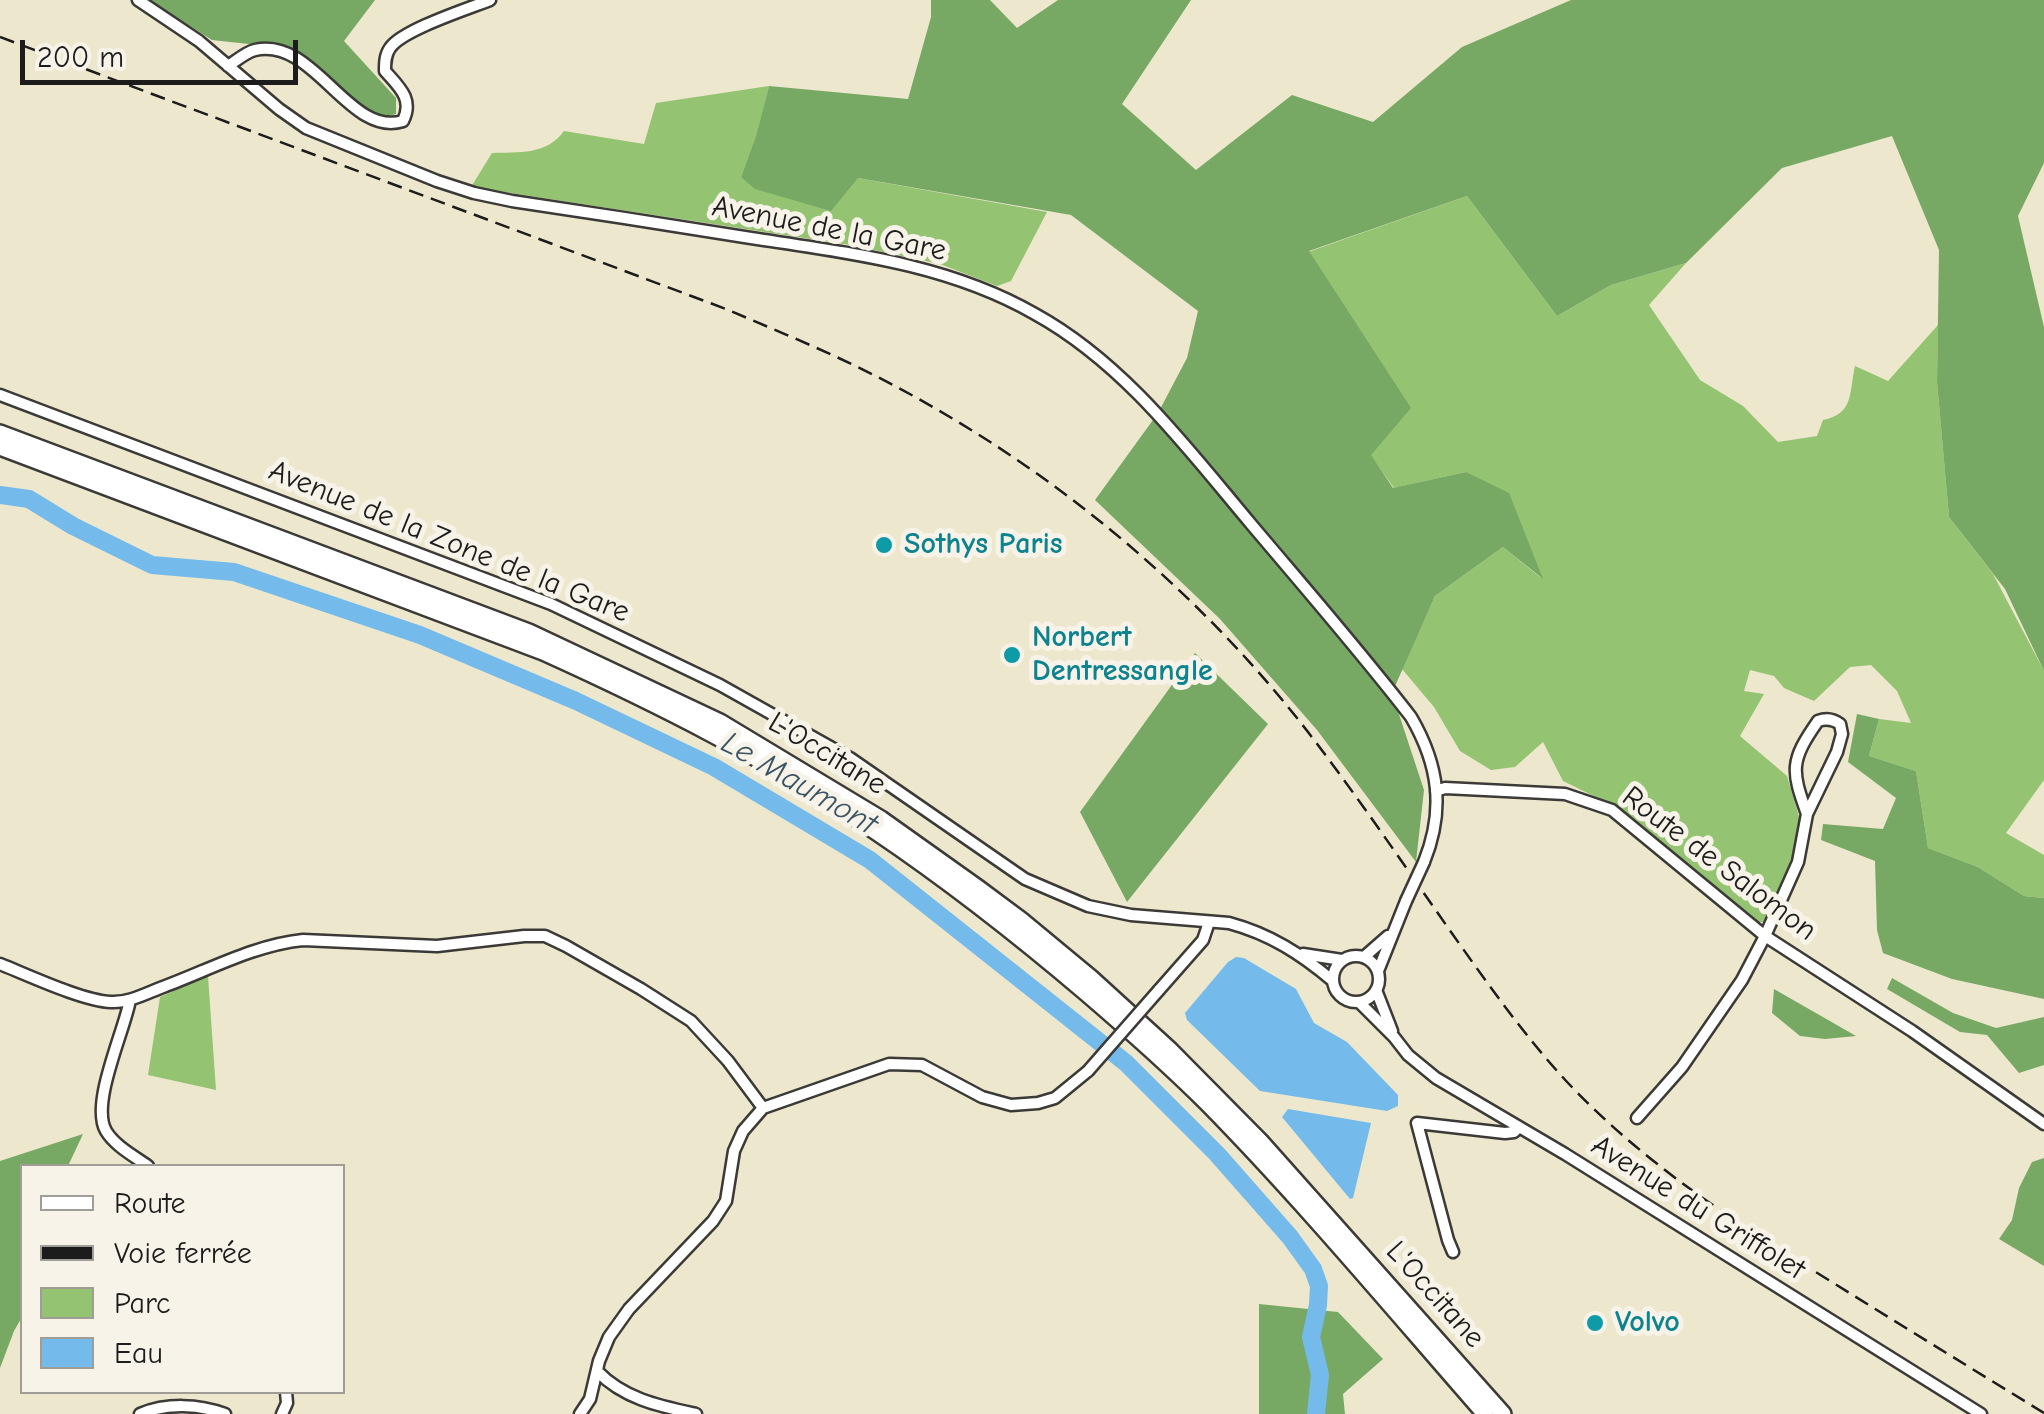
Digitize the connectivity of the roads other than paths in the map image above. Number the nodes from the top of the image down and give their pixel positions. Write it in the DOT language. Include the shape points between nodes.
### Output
graph roads {
  1 [pos="138,0"];
  2 [pos="490,0"];
  3 [pos="228,66"];
  4 [pos="0,395"];
  5 [pos="0,433"];
  6 [pos="0,447"];
  7 [pos="1436,790"];
  8 [pos="1807,814"];
  9 [pos="1209,922"];
  10 [pos="1392,932"];
  11 [pos="1765,936"];
  12 [pos="1298,952"];
  13 [pos="1364,957"];
  14 [pos="1342,960"];
  15 [pos="0,964"];
  16 [pos="1378,972"];
  17 [pos="1332,980"];
  18 [pos="1376,990"];
  19 [pos="130,1000"];
  20 [pos="1359,1002"];
  21 [pos="1394,1037"];
  22 [pos="763,1108"];
  23 [pos="1637,1118"];
  24 [pos="2044,1124"];
  25 [pos="1518,1128"];
  26 [pos="145,1164"];
  27 [pos="1453,1252"];
  28 [pos="596,1371"];
  29 [pos="140,1414"];
  30 [pos="225,1414"];
  31 [pos="580,1414"];
  32 [pos="696,1414"];
  33 [pos="1485,1414"];
  34 [pos="1504,1414"];
  35 [pos="1981,1414"];
  1 -- 3 [label="street, Avenue de la Gare"];
  2 -- 3 [label="street" via="391,45 384,71 405,94 408,110 392,124 377,122 340,96 296,56 254,50"];
  3 -- 7 [label="street, Avenue de la Gare" via="306,128 474,194 920,266 1034,313 1110,367 1298,580 1411,717 1430,755"];
  4 -- 9 [label="street, Avenue de la Zone de la Gare" via="551,604 720,684 850,758 1025,879 1088,906"];
  5 -- 34 [label="highway, L'Occitane" via="529,632 720,722 882,819 1020,920 1170,1050"];
  6 -- 33 [label="highway, L'Occitane" via="543,652 718,737 874,830 1025,942 1205,1102"];
  7 -- 10 [label="street, Avenue de la Gare, bridge" via="1431,844"];
  7 -- 11 [label="street, Route de Salomon" via="1565,794 1612,810"];
  8 -- 8 [label="street" via="1837,752 1842,734 1835,720 1818,722 1796,761"];
  8 -- 11 [label="street" via="1798,862"];
  9 -- 12 [label="street, Avenue de la Zone de la Gare" via="1267,935"];
  9 -- 22 [label="street, bridge" via="1203,940 1088,1070 1054,1098 1011,1105 905,1062"];
  10 -- 13 [label="street"];
  10 -- 16 [label="street, Avenue de la Gare"];
  11 -- 23 [label="street" via="1682,1068"];
  11 -- 24 [label="street, Route de Salomon"];
  12 -- 14 [label="street, Avenue de la Zone de la Gare"];
  12 -- 17 [label="street, Avenue de la Zone de la Gare"];
  13 -- 14 [label="street"];
  13 -- 16 [label="street"];
  14 -- 17 [label="street"];
  15 -- 19 [label="street" via="87,997"];
  16 -- 18 [label="street"];
  17 -- 20 [label="street" via="1344,999"];
  18 -- 20 [label="street"];
  18 -- 21 [label="street"];
  19 -- 22 [label="street" via="285,942 437,946 544,936 691,1021"];
  19 -- 26 [label="street" via="100,1112 112,1140"];
  20 -- 21 [label="street, Avenue du Griffolet"];
  21 -- 25 [label="street, Avenue du Griffolet" via="1436,1078"];
  22 -- 28 [label="street" via="742,1131 720,1211 630,1309"];
  25 -- 27 [label="street" via="1417,1123"];
  25 -- 35 [label="street, Avenue du Griffolet"];
  28 -- 31 [label="street"];
  28 -- 32 [label="street" via="633,1397"];
  29 -- 30 [label="street" via="169,1405"];
}
